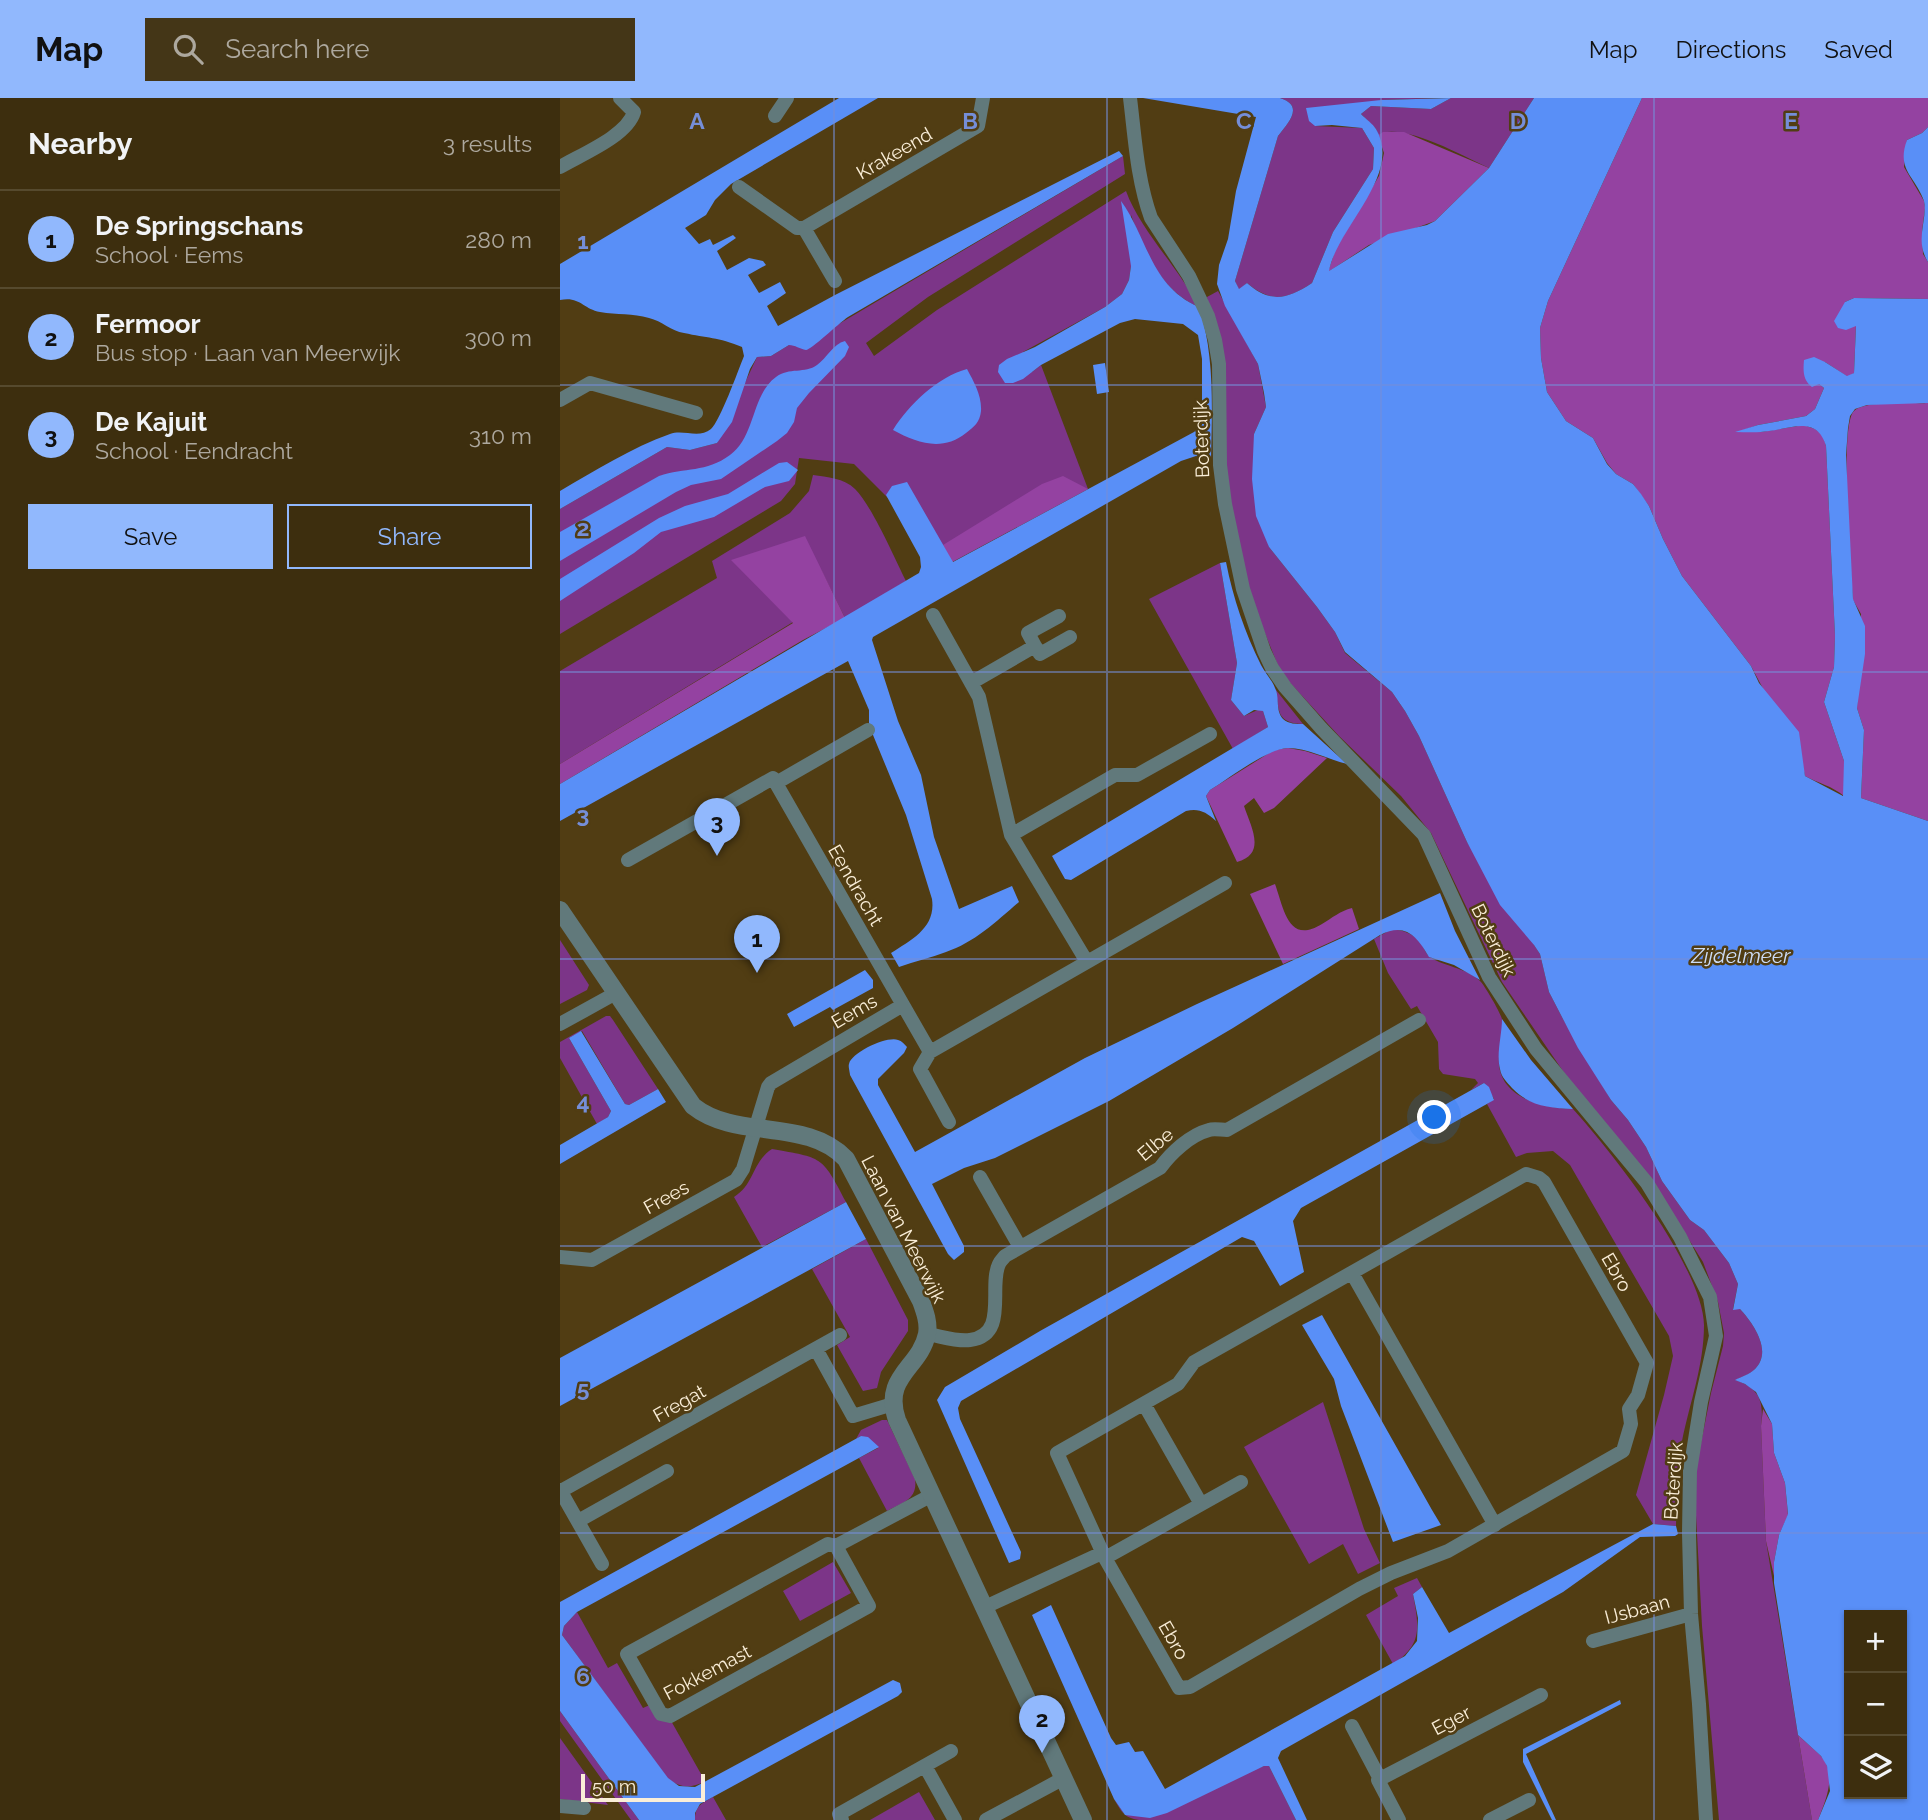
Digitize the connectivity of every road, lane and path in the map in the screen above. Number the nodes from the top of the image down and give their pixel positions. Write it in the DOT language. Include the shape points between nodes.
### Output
graph roads {
  1 [pos="620,98"];
  2 [pos="788,98"];
  3 [pos="983,98"];
  4 [pos="1130,98"];
  5 [pos="775,116"];
  6 [pos="560,167"];
  7 [pos="739,187"];
  8 [pos="804,228"];
  9 [pos="835,281"];
  10 [pos="560,400"];
  11 [pos="696,413"];
  12 [pos="933,615"];
  13 [pos="1059,615"];
  14 [pos="1070,637"];
  15 [pos="1035,646"];
  16 [pos="971,683"];
  17 [pos="868,730"];
  18 [pos="1210,734"];
  19 [pos="776,783"];
  20 [pos="1011,835"];
  21 [pos="628,860"];
  22 [pos="1225,883"];
  23 [pos="560,910"];
  24 [pos="1087,962"];
  25 [pos="616,993"];
  26 [pos="903,1005"];
  27 [pos="1419,1020"];
  28 [pos="560,1024"];
  29 [pos="930,1052"];
  30 [pos="949,1122"];
  31 [pos="757,1127"];
  32 [pos="980,1177"];
  33 [pos="1020,1247"];
  34 [pos="560,1258"];
  35 [pos="1352,1273"];
  36 [pos="927,1334"];
  37 [pos="840,1335"];
  38 [pos="816,1349"];
  39 [pos="893,1404"];
  40 [pos="1144,1404"];
  41 [pos="667,1471"];
  42 [pos="1241,1482"];
  43 [pos="560,1490"];
  44 [pos="932,1495"];
  45 [pos="1201,1504"];
  46 [pos="578,1521"];
  47 [pos="1495,1525"];
  48 [pos="836,1546"];
  49 [pos="1104,1555"];
  50 [pos="601,1564"];
  51 [pos="985,1607"];
  52 [pos="1691,1614"];
  53 [pos="1593,1641"];
  54 [pos="1541,1695"];
  55 [pos="1352,1726"];
  56 [pos="951,1751"];
  57 [pos="925,1766"];
  58 [pos="1064,1778"];
  59 [pos="1380,1779"];
  60 [pos="1529,1800"];
  61 [pos="560,1805"];
  62 [pos="584,1808"];
  63 [pos="842,1820"];
  64 [pos="955,1820"];
  65 [pos="986,1820"];
  66 [pos="1083,1820"];
  67 [pos="1399,1820"];
  68 [pos="1490,1820"];
  69 [pos="1706,1820"];
  1 -- 6 [label="street" via="634,112 624,130"];
  2 -- 5 [label="street"];
  3 -- 8 [label="street, Krakeend" via="978,126"];
  4 -- 52 [label="street, Boterdijk" via="1147,207 1189,276 1215,340 1222,481 1243,589 1272,668 1424,835 1489,977 1536,1049 1647,1182 1710,1297 1716,1336 1690,1471"];
  7 -- 8 [label="street" via="797,228"];
  8 -- 9 [label="street"];
  10 -- 11 [label="street" via="590,383"];
  12 -- 16 [label="street"];
  13 -- 15 [label="street" via="1028,633"];
  14 -- 15 [label="street" via="1040,654"];
  15 -- 16 [label="street"];
  16 -- 20 [label="street" via="979,697"];
  17 -- 19 [label="street"];
  18 -- 20 [label="street" via="1137,775 1115,775"];
  19 -- 21 [label="street" via="773,778"];
  19 -- 26 [label="street, Eendracht"];
  20 -- 24 [label="street"];
  22 -- 24 [label="street"];
  23 -- 25 [label="street, Laan van Meerwijk"];
  24 -- 29 [label="street"];
  25 -- 28 [label="street"];
  25 -- 31 [label="street, Laan van Meerwijk" via="693,1106 710,1117"];
  26 -- 29 [label="street, Eems"];
  26 -- 31 [label="street, Eems" via="771,1083"];
  27 -- 33 [label="street, Elbe" via="1227,1130 1210,1129 1171,1151 1160,1168"];
  29 -- 30 [label="street" via="920,1069"];
  31 -- 34 [label="street, Frees" via="736,1180 592,1260"];
  31 -- 36 [label="street, Laan van Meerwijk" via="814,1138 846,1159 921,1301"];
  32 -- 33 [label="street"];
  33 -- 36 [label="street, Elbe" via="998,1265 996,1312 981,1337 970,1340"];
  35 -- 40 [label="street, Ebro" via="1194,1362 1178,1384"];
  35 -- 47 [label="street"];
  35 -- 47 [label="street, Ebro" via="1532,1174 1544,1182 1647,1363 1629,1409 1631,1424 1623,1451"];
  36 -- 39 [label="street, Laan van Meerwijk" via="897,1384"];
  37 -- 38 [label="street, Fregat"];
  38 -- 39 [label="street" via="853,1416"];
  38 -- 43 [label="street, Fregat"];
  39 -- 44 [label="street"];
  40 -- 45 [label="street"];
  40 -- 49 [label="street, Ebro" via="1057,1453"];
  41 -- 46 [label="street"];
  42 -- 45 [label="street"];
  43 -- 46 [label="street, Fregat"];
  44 -- 48 [label="street, Fokkemast"];
  44 -- 51 [label="street"];
  45 -- 49 [label="street"];
  46 -- 50 [label="street, Fregat"];
  47 -- 49 [label="street, Ebro" via="1448,1551 1391,1573 1190,1687 1179,1688"];
  48 -- 48 [label="street, Fokkemast" via="828,1544 627,1654 661,1714 670,1716 869,1606"];
  49 -- 51 [label="street"];
  51 -- 58 [label="street"];
  52 -- 53 [label="street, IJsbaan"];
  52 -- 69 [label="street, Boterdijk"];
  54 -- 59 [label="street, Eger"];
  55 -- 59 [label="street"];
  56 -- 57 [label="street"];
  57 -- 63 [label="street" via="839,1814"];
  57 -- 64 [label="street"];
  58 -- 65 [label="street"];
  58 -- 66 [label="street"];
  59 -- 67 [label="street"];
  60 -- 68 [label="street"];
  61 -- 62 [label="street"];
}
